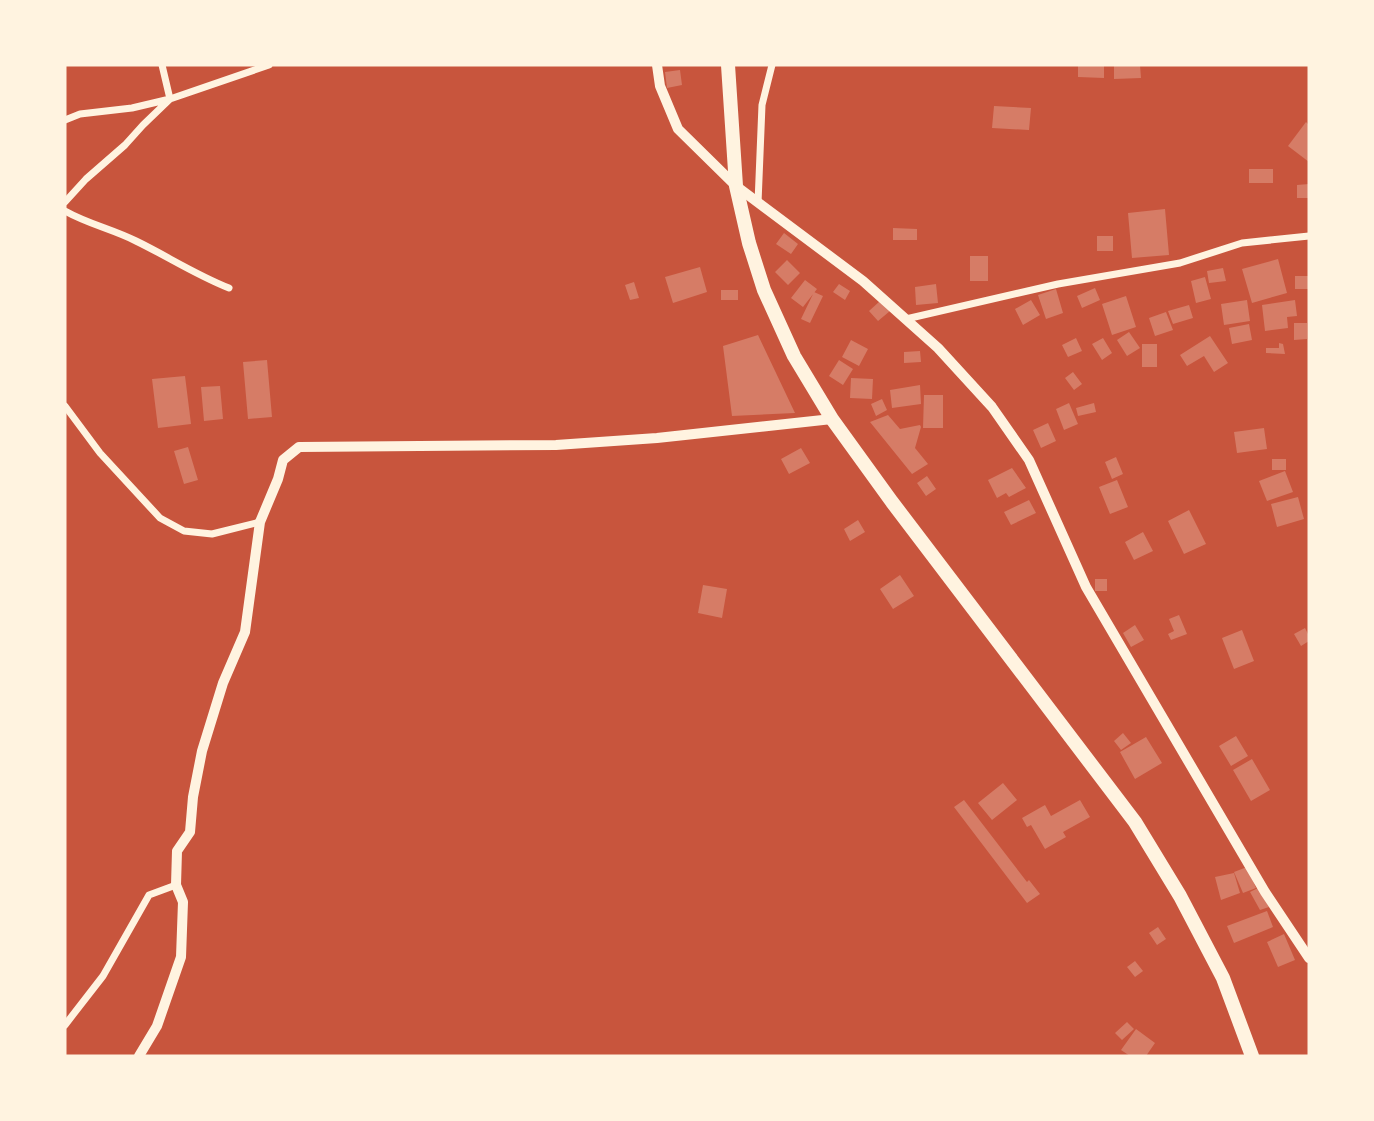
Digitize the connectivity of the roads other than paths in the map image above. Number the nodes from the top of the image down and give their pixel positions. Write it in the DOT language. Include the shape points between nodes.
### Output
graph roads {
  1 [pos="162,65"];
  2 [pos="270,65"];
  3 [pos="657,65"];
  4 [pos="728,65"];
  5 [pos="772,65"];
  6 [pos="170,99"];
  7 [pos="65,120"];
  8 [pos="736,186"];
  9 [pos="65,202"];
  10 [pos="758,203"];
  11 [pos="65,211"];
  12 [pos="1309,236"];
  13 [pos="229,288"];
  14 [pos="906,319"];
  15 [pos="65,406"];
  16 [pos="832,419"];
  17 [pos="260,522"];
  18 [pos="176,885"];
  19 [pos="1309,958"];
  20 [pos="65,1025"];
  21 [pos="139,1056"];
  22 [pos="1252,1056"];
  1 -- 6 [label="street"];
  2 -- 6 [label="street"];
  3 -- 8 [label="street" via="660,86 678,129"];
  4 -- 8 [label="highway"];
  5 -- 10 [label="street" via="762,105"];
  6 -- 7 [label="street"];
  6 -- 9 [label="street"];
  8 -- 10 [label="street"];
  8 -- 16 [label="highway" via="764,290 794,356"];
  10 -- 14 [label="street"];
  11 -- 13 [label="street"];
  12 -- 14 [label="street" via="1242,243 1180,263 1058,284"];
  14 -- 19 [label="street" via="992,407 1029,460 1086,586 1265,892"];
  15 -- 17 [label="street" via="100,453 160,518 184,531 212,534"];
  16 -- 17 [label="street" via="556,445 299,447 283,460"];
  16 -- 22 [label="highway" via="1135,822 1223,978"];
  17 -- 18 [label="street" via="245,632 202,751 190,832 177,851"];
  18 -- 20 [label="street" via="149,895 103,976"];
  18 -- 21 [label="street" via="183,902 181,957 157,1026"];
}
